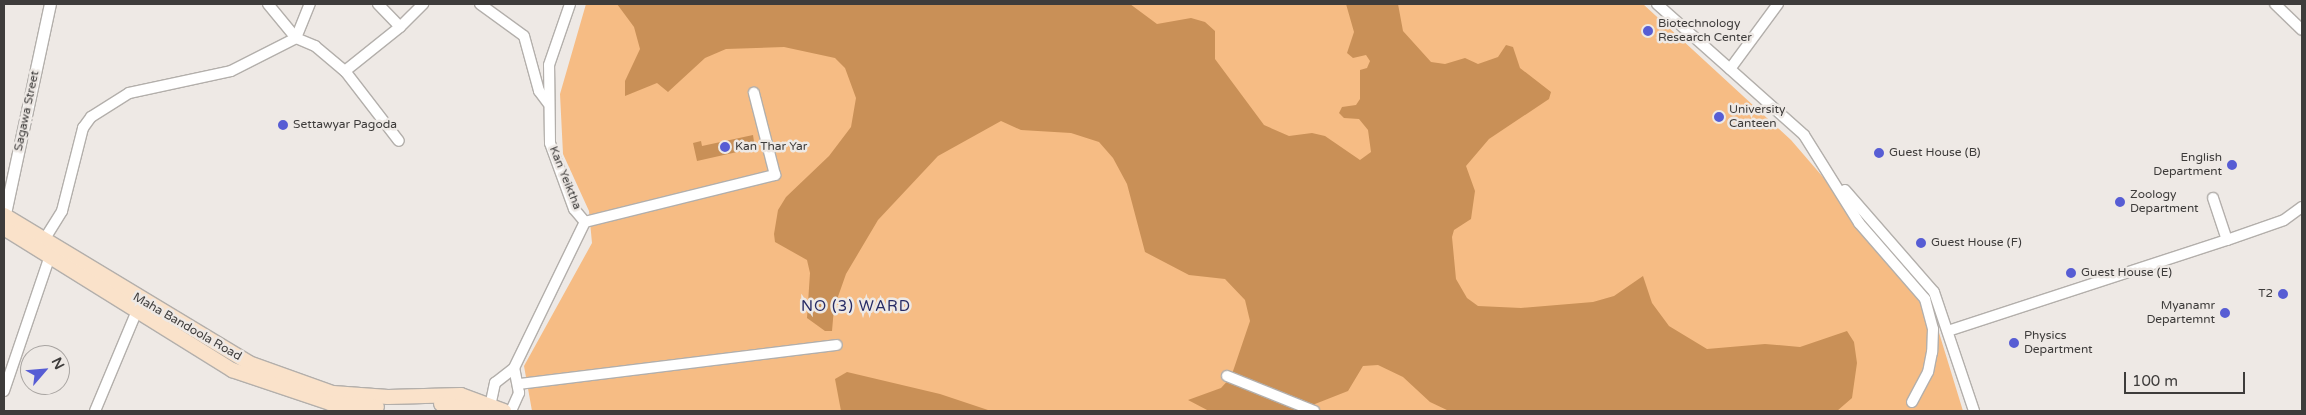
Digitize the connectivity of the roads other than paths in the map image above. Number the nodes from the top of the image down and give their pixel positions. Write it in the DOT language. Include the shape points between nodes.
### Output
graph roads {
  1 [pos="50,4"];
  2 [pos="268,4"];
  3 [pos="310,4"];
  4 [pos="378,4"];
  5 [pos="423,4"];
  6 [pos="480,4"];
  7 [pos="570,4"];
  8 [pos="1657,4"];
  9 [pos="1778,4"];
  10 [pos="2279,5"];
  11 [pos="400,27"];
  12 [pos="2302,30"];
  13 [pos="296,38"];
  14 [pos="549,65"];
  15 [pos="533,66"];
  16 [pos="1730,69"];
  17 [pos="344,71"];
  18 [pos="754,93"];
  19 [pos="548,103"];
  20 [pos="399,141"];
  21 [pos="1830,172"];
  22 [pos="2213,198"];
  23 [pos="2302,207"];
  24 [pos="4,219"];
  25 [pos="585,222"];
  26 [pos="2227,240"];
  27 [pos="49,248"];
  28 [pos="139,306"];
  29 [pos="1948,331"];
  30 [pos="837,345"];
  31 [pos="514,368"];
  32 [pos="1227,376"];
  33 [pos="519,384"];
  34 [pos="4,391"];
  35 [pos="330,402"];
  36 [pos="1912,402"];
  37 [pos="487,409"];
  38 [pos="95,411"];
  39 [pos="504,411"];
  40 [pos="511,411"];
  41 [pos="1314,411"];
  42 [pos="1974,411"];
  1 -- 24 [label="street, Sagawa Street"];
  2 -- 13 [label="street"];
  3 -- 13 [label="street"];
  4 -- 11 [label="street"];
  5 -- 11 [label="street"];
  6 -- 15 [label="street" via="524,36"];
  7 -- 14 [label="street, Kan Yeiktha"];
  8 -- 16 [label="street"];
  9 -- 16 [label="street"];
  10 -- 12 [label="street"];
  11 -- 17 [label="street"];
  13 -- 17 [label="street" via="315,46"];
  13 -- 27 [label="street" via="231,71 146,89 106,104 84,128"];
  14 -- 15 [label="street"];
  14 -- 19 [label="street, Kan Yeiktha"];
  15 -- 19 [label="street" via="539,91"];
  16 -- 21 [label="street" via="1804,135"];
  17 -- 20 [label="street"];
  18 -- 25 [label="street" via="775,175"];
  19 -- 25 [label="street, Kan Yeiktha" via="550,142 574,209"];
  21 -- 29 [label="street" via="1934,292"];
  21 -- 36 [label="street" via="1859,223 1925,299 1933,329 1932,352 1928,372"];
  22 -- 26 [label="street"];
  23 -- 26 [label="street" via="2284,220"];
  24 -- 27 [label="main road, Maha Bandoola Road"];
  25 -- 31 [label="street, Kan Yeiktha"];
  26 -- 29 [label="street"];
  27 -- 28 [label="main road, Maha Bandoola Road"];
  27 -- 34 [label="street"];
  28 -- 35 [label="main road, Maha Bandoola Road"];
  28 -- 38 [label="street"];
  29 -- 42 [label="street"];
  30 -- 33 [label="street"];
  31 -- 33 [label="street"];
  31 -- 37 [label="street" via="495,383"];
  32 -- 41 [label="street"];
  33 -- 40 [label="street" via="518,397"];
  35 -- 37 [label="main road, Maha Bandoola Road" via="461,395"];
  37 -- 39 [label="main road, Maha Bandoola Road"];
}
